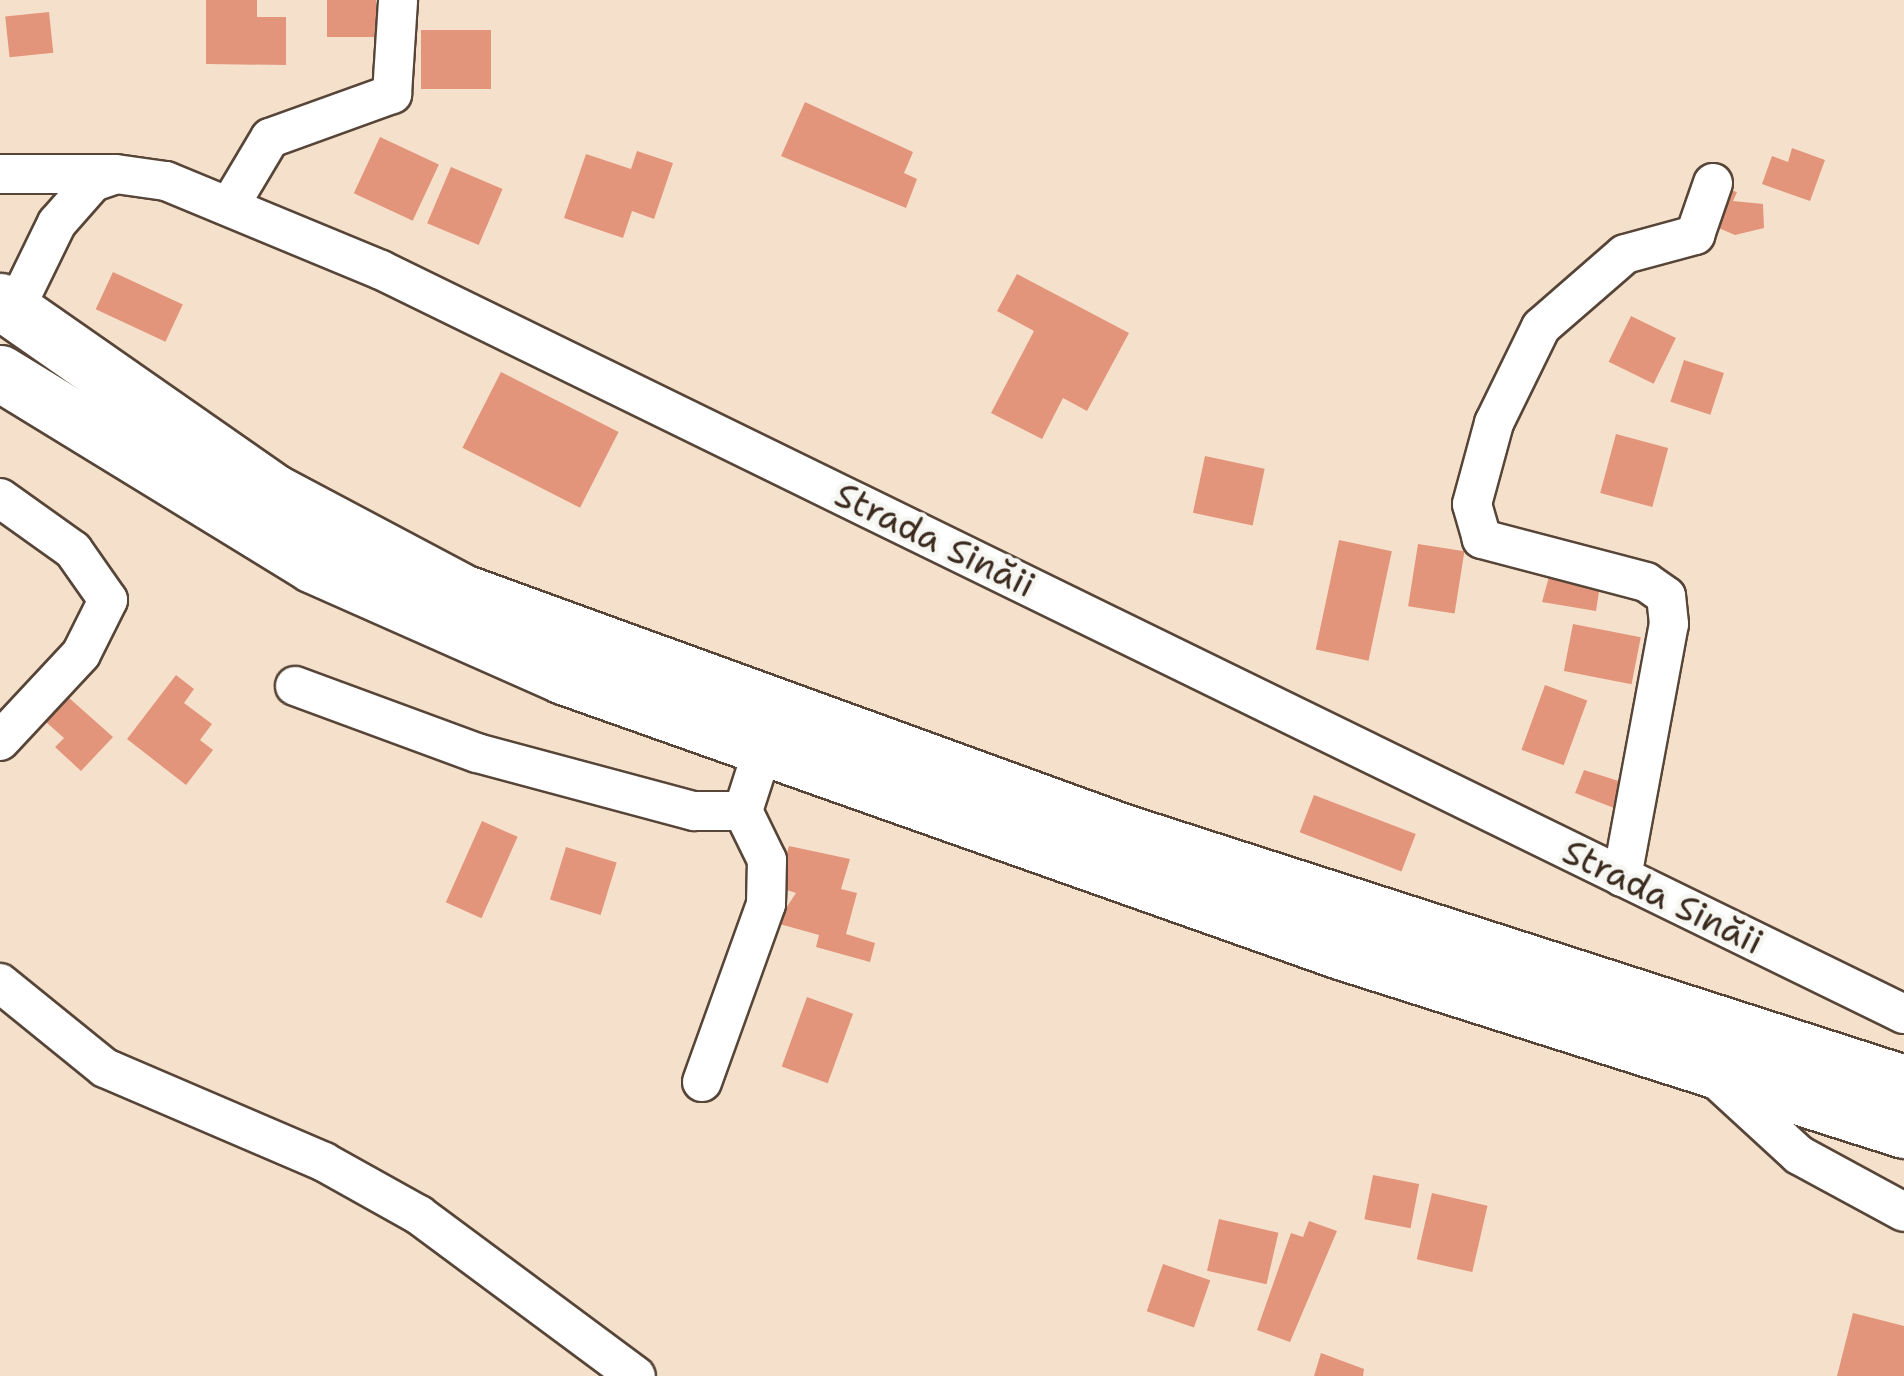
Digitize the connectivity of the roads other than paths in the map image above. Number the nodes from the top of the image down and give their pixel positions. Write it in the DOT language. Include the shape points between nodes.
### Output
graph roads {
  1 [pos="398,0"];
  2 [pos="0,174"];
  3 [pos="116,174"];
  4 [pos="1713,183"];
  5 [pos="230,205"];
  6 [pos="7,306"];
  7 [pos="0,373"];
  8 [pos="0,414"];
  9 [pos="0,498"];
  10 [pos="235,521"];
  11 [pos="295,686"];
  12 [pos="0,742"];
  13 [pos="763,749"];
  14 [pos="743,811"];
  15 [pos="1622,877"];
  16 [pos="0,983"];
  17 [pos="1904,1014"];
  18 [pos="1702,1066"];
  19 [pos="702,1082"];
  20 [pos="1904,1084"];
  21 [pos="1904,1130"];
  22 [pos="1904,1212"];
  23 [pos="636,1376"];
  1 -- 5 [label="street" via="392,94 270,138"];
  2 -- 3 [label="street, Strada Sinăii"];
  3 -- 5 [label="street, Strada Sinăii"];
  3 -- 6 [label="street" via="74,198"];
  4 -- 15 [label="street" via="1695,235 1625,254 1541,328 1494,423 1472,504 1482,540 1646,582 1666,596"];
  5 -- 15 [label="street, Strada Sinăii"];
  6 -- 20 [label="highway" via="274,492 479,599 1123,832"];
  7 -- 10 [label="highway"];
  8 -- 10 [label="highway" via="141,489"];
  9 -- 12 [label="street" via="73,550 108,600 81,654"];
  10 -- 13 [label="highway" via="443,628"];
  11 -- 14 [label="street" via="477,753 694,811"];
  13 -- 14 [label="street"];
  13 -- 18 [label="highway" via="1340,951"];
  14 -- 19 [label="street" via="767,860 766,904"];
  15 -- 17 [label="street, Strada Sinăii"];
  16 -- 23 [label="street" via="105,1068 324,1162 419,1215"];
  18 -- 21 [label="highway"];
  18 -- 22 [label="street" via="1799,1155"];
}
